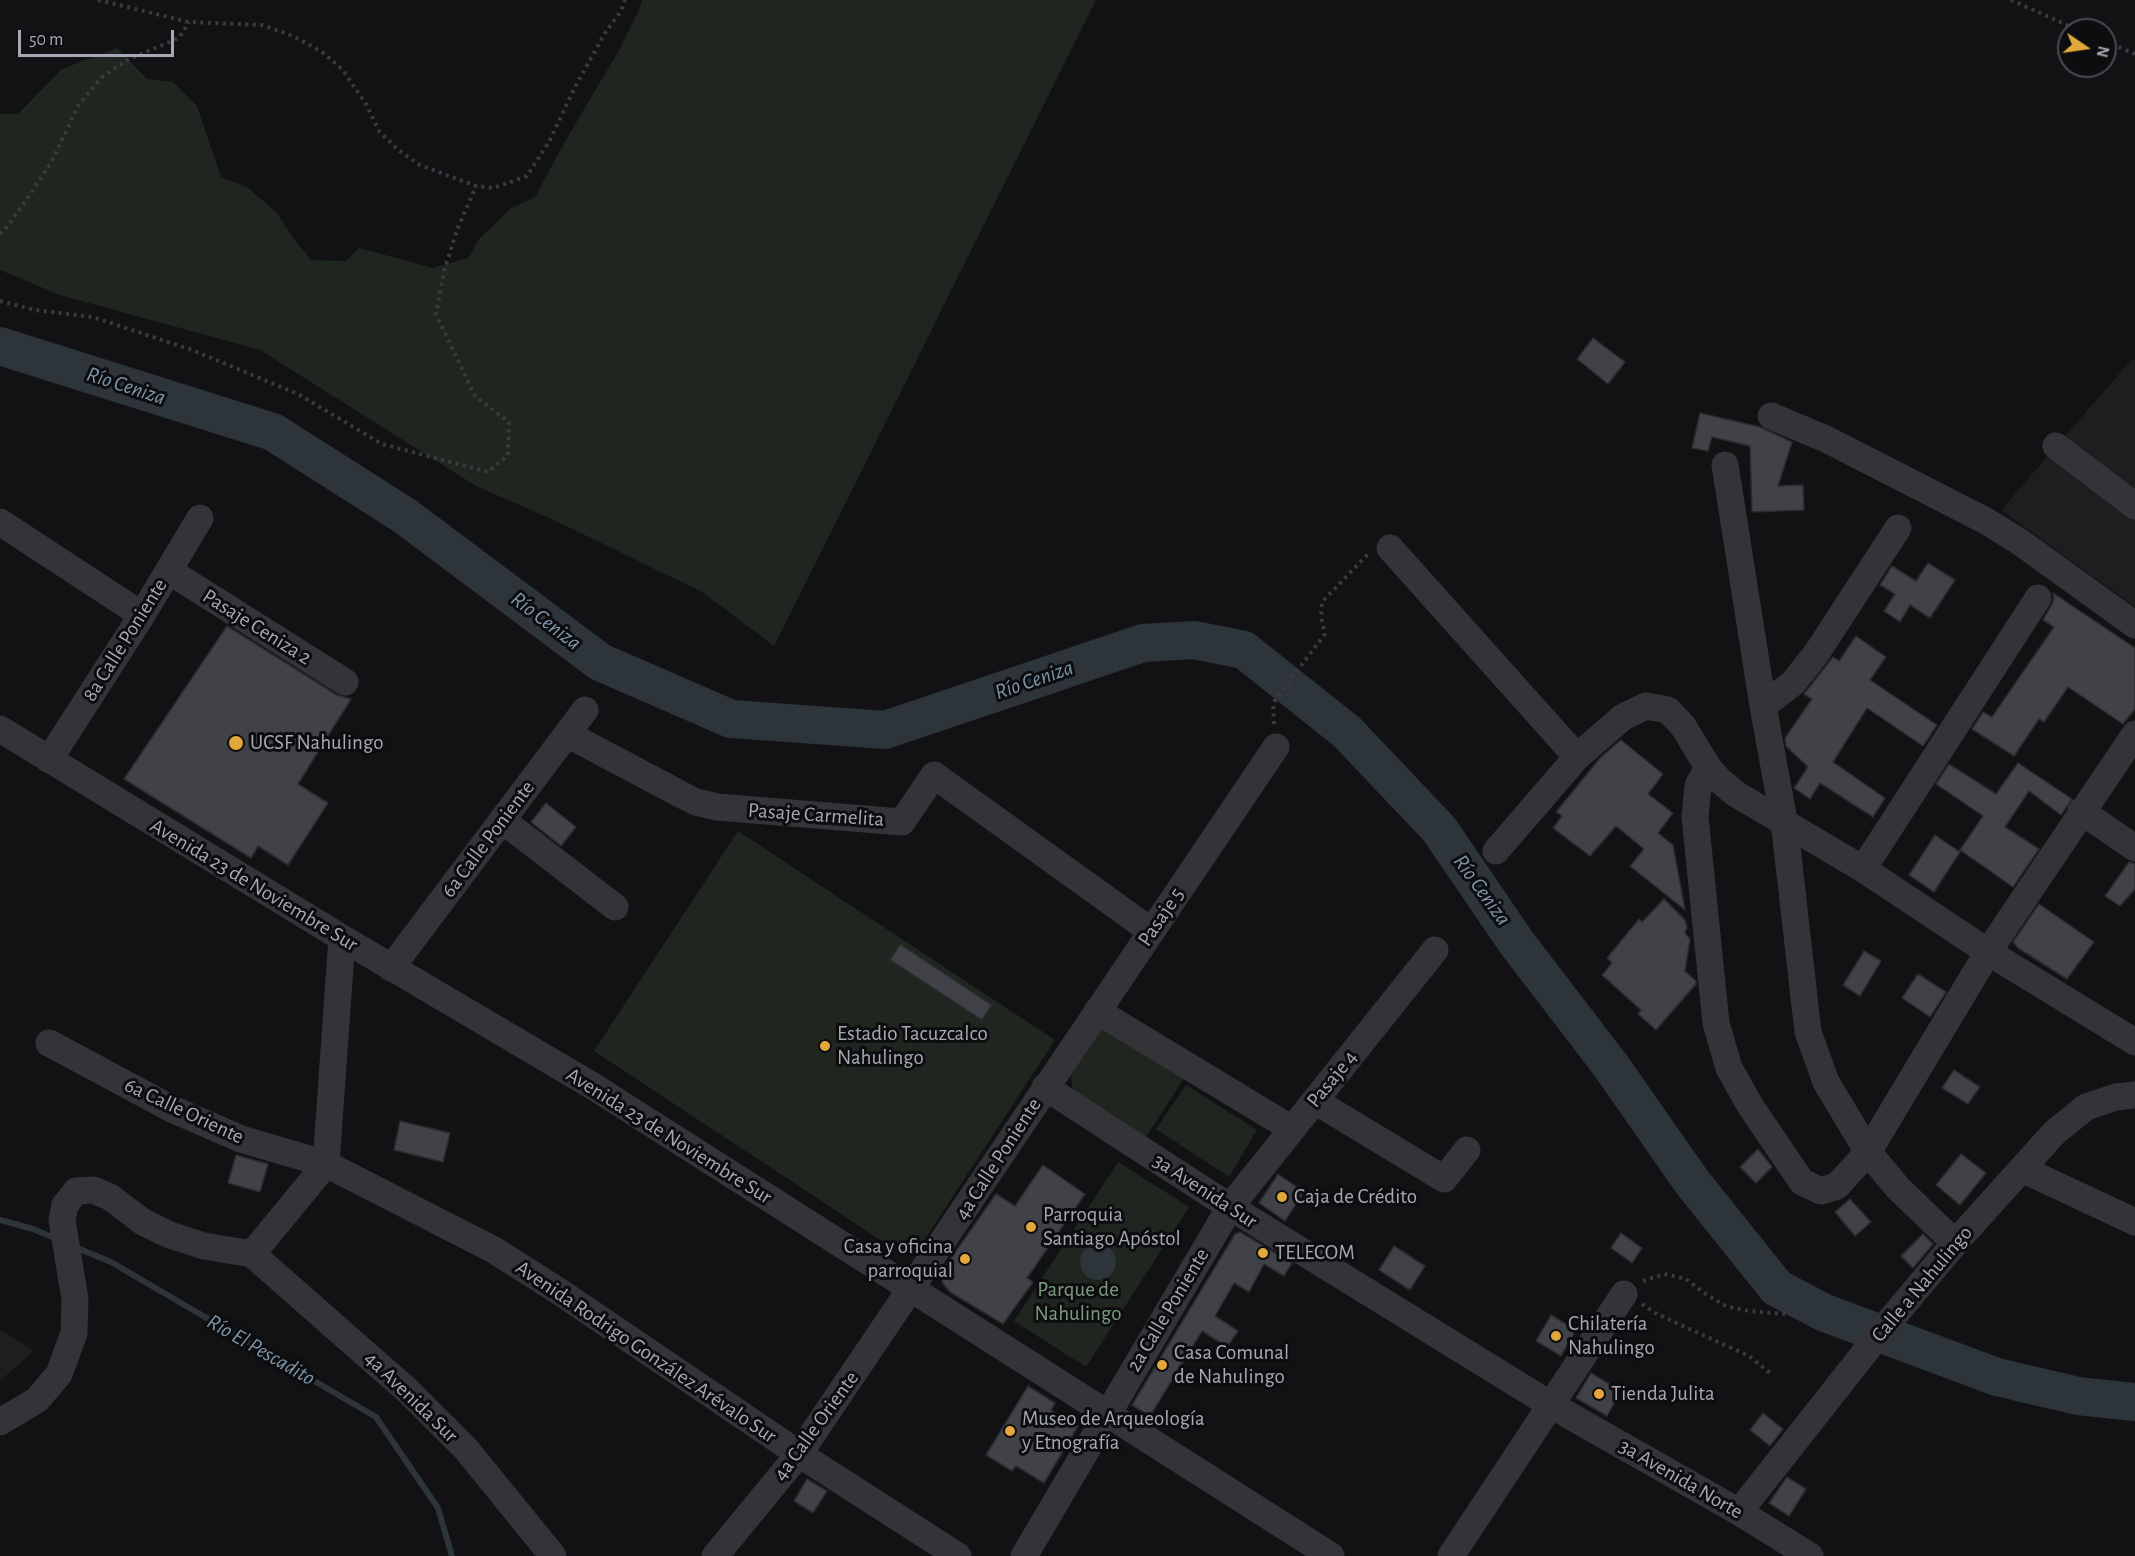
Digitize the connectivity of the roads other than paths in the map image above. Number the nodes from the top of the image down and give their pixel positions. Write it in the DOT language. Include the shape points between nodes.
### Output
graph roads {
  1 [pos="1771,416"];
  2 [pos="2056,446"];
  3 [pos="1725,465"];
  4 [pos="2135,506"];
  5 [pos="200,518"];
  6 [pos="0,522"];
  7 [pos="1898,528"];
  8 [pos="1390,548"];
  9 [pos="169,571"];
  10 [pos="2038,598"];
  11 [pos="142,615"];
  12 [pos="2135,625"];
  13 [pos="345,682"];
  14 [pos="1763,706"];
  15 [pos="585,710"];
  16 [pos="0,729"];
  17 [pos="567,734"];
  18 [pos="2135,734"];
  19 [pos="1276,747"];
  20 [pos="1577,757"];
  21 [pos="49,760"];
  22 [pos="1708,767"];
  23 [pos="2081,811"];
  24 [pos="502,820"];
  25 [pos="1784,821"];
  26 [pos="2135,848"];
  27 [pos="1496,851"];
  28 [pos="1863,869"];
  29 [pos="615,907"];
  30 [pos="1151,931"];
  31 [pos="342,938"];
  32 [pos="1435,950"];
  33 [pos="1988,952"];
  34 [pos="391,968"];
  35 [pos="1096,1011"];
  36 [pos="2135,1042"];
  37 [pos="49,1043"];
  38 [pos="1045,1087"];
  39 [pos="2135,1095"];
  40 [pos="1315,1101"];
  41 [pos="1292,1129"];
  42 [pos="1467,1150"];
  43 [pos="1868,1152"];
  44 [pos="326,1164"];
  45 [pos="2022,1169"];
  46 [pos="1230,1207"];
  47 [pos="2135,1222"];
  48 [pos="1955,1243"];
  49 [pos="252,1254"];
  50 [pos="911,1290"];
  51 [pos="1624,1294"];
  52 [pos="1551,1405"];
  53 [pos="1107,1413"];
  54 [pos="0,1422"];
  55 [pos="799,1454"];
  56 [pos="1739,1512"];
  57 [pos="553,1556"];
  58 [pos="715,1556"];
  59 [pos="958,1556"];
  60 [pos="1024,1556"];
  61 [pos="1331,1556"];
  62 [pos="1451,1556"];
  63 [pos="1810,1556"];
  1 -- 12 [label="street" via="1826,439 1986,521"];
  2 -- 4 [label="street"];
  3 -- 14 [label="street"];
  5 -- 9 [label="street, 8a Calle Poniente"];
  6 -- 11 [label="street"];
  7 -- 14 [label="street" via="1816,654 1793,683"];
  8 -- 20 [label="street"];
  9 -- 11 [label="street, 8a Calle Poniente"];
  9 -- 13 [label="street, Pasaje Ceniza 2"];
  10 -- 28 [label="street"];
  11 -- 21 [label="street, 8a Calle Poniente"];
  14 -- 25 [label="street"];
  15 -- 17 [label="street, 6a Calle Poniente"];
  16 -- 21 [label="street, Avenida 23 de Noviembre Sur"];
  17 -- 24 [label="street, 6a Calle Poniente"];
  17 -- 30 [label="street, Pasaje Carmelita" via="681,795 717,807 902,822 934,775"];
  18 -- 23 [label="street"];
  19 -- 30 [label="street, Pasaje 5"];
  20 -- 22 [label="street" via="1623,717 1646,706 1668,710 1683,726"];
  20 -- 27 [label="street"];
  21 -- 31 [label="street, Avenida 23 de Noviembre Sur"];
  22 -- 25 [label="street" via="1736,794"];
  22 -- 43 [label="street" via="1698,786 1695,817 1716,1023 1729,1068 1802,1182 1821,1191 1837,1186"];
  23 -- 26 [label="street"];
  23 -- 33 [label="street"];
  24 -- 29 [label="street"];
  24 -- 34 [label="street, 6a Calle Poniente"];
  25 -- 28 [label="street"];
  25 -- 43 [label="street" via="1808,1032 1826,1082"];
  28 -- 33 [label="street"];
  30 -- 35 [label="street, Pasaje 5"];
  31 -- 34 [label="street, Avenida 23 de Noviembre Sur"];
  31 -- 44 [label="street"];
  32 -- 40 [label="street, Pasaje 4"];
  33 -- 36 [label="street"];
  33 -- 43 [label="street"];
  34 -- 50 [label="street, Avenida 23 de Noviembre Sur" via="591,1085"];
  35 -- 38 [label="street, Pasaje 5"];
  35 -- 41 [label="street"];
  37 -- 44 [label="street, 6a Calle Oriente" via="172,1109 241,1139"];
  38 -- 46 [label="street, 3a Avenida Sur"];
  38 -- 50 [label="street, 4a Calle Poniente"];
  39 -- 45 [label="street, Calle a Nahulingo" via="2086,1107 2054,1133"];
  40 -- 41 [label="street, Pasaje 4"];
  40 -- 42 [label="street" via="1444,1179"];
  41 -- 46 [label="street, Pasaje 4"];
  43 -- 48 [label="street" via="1898,1188"];
  44 -- 49 [label="street"];
  44 -- 55 [label="street, Avenida Rodrigo González Arévalo Sur" via="494,1250"];
  45 -- 47 [label="street"];
  45 -- 48 [label="street, Calle a Nahulingo"];
  46 -- 52 [label="street, 3a Avenida Sur"];
  46 -- 53 [label="street, 2a Calle Poniente"];
  48 -- 56 [label="street, Calle a Nahulingo" via="1866,1349"];
  49 -- 54 [label="street" via="204,1246 170,1235 143,1222 110,1197 93,1190 76,1191 65,1205 62,1220 75,1299 74,1334 59,1374 37,1400"];
  49 -- 57 [label="street, 4a Avenida Sur" via="417,1399 466,1449"];
  50 -- 53 [label="street, Avenida 23 de Noviembre Sur"];
  50 -- 55 [label="street, 4a Calle Oriente"];
  51 -- 52 [label="street"];
  52 -- 56 [label="street, 3a Avenida Norte"];
  52 -- 62 [label="street"];
  53 -- 60 [label="street, 2a Calle Poniente"];
  53 -- 61 [label="street, Avenida 23 de Noviembre Sur"];
  55 -- 58 [label="street, 4a Calle Oriente"];
  55 -- 59 [label="street, Avenida Rodrigo González Arévalo Sur"];
  56 -- 63 [label="street, 3a Avenida Norte"];
}
